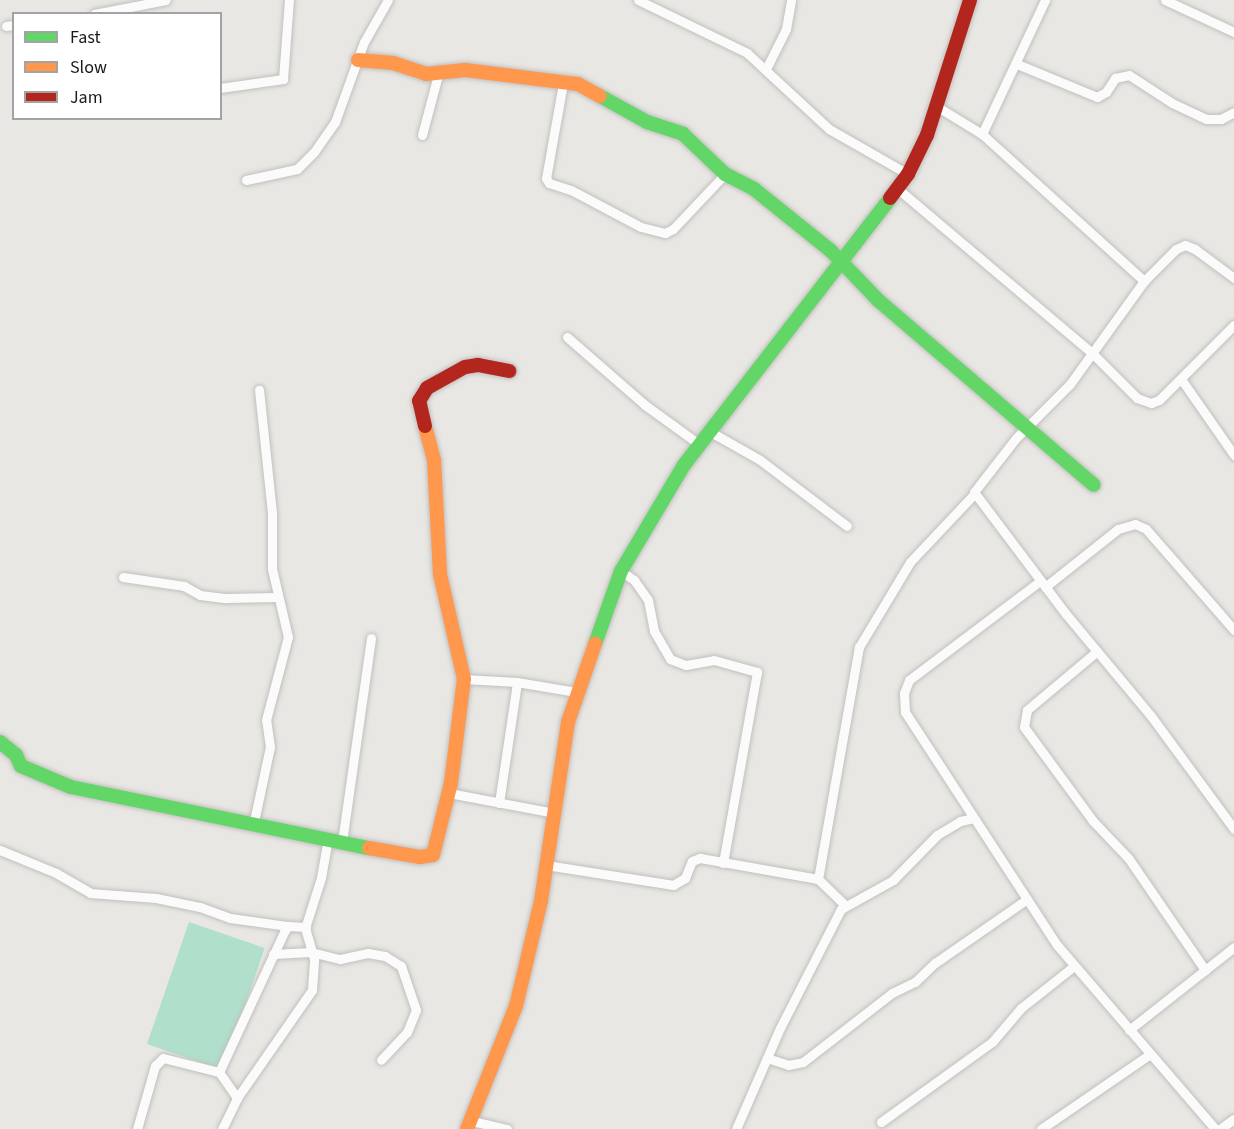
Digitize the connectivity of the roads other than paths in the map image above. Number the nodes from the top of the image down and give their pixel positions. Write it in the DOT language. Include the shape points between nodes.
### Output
graph roads {
  1 [pos="166,0"];
  2 [pos="289,0"];
  3 [pos="388,0"];
  4 [pos="638,0"];
  5 [pos="791,0"];
  6 [pos="970,0"];
  7 [pos="1045,0"];
  8 [pos="1166,0"];
  9 [pos="104,12"];
  10 [pos="1234,32"];
  11 [pos="358,60"];
  12 [pos="1017,64"];
  13 [pos="766,69"];
  14 [pos="440,70"];
  15 [pos="563,83"];
  16 [pos="222,88"];
  17 [pos="936,106"];
  18 [pos="1234,112"];
  19 [pos="982,134"];
  20 [pos="422,135"];
  21 [pos="725,174"];
  22 [pos="908,174"];
  23 [pos="246,180"];
  24 [pos="897,189"];
  25 [pos="842,264"];
  26 [pos="1234,278"];
  27 [pos="1144,281"];
  28 [pos="1234,326"];
  29 [pos="567,338"];
  30 [pos="1092,353"];
  31 [pos="509,371"];
  32 [pos="1181,379"];
  33 [pos="259,390"];
  34 [pos="1027,427"];
  35 [pos="709,431"];
  36 [pos="700,445"];
  37 [pos="1233,452"];
  38 [pos="1094,485"];
  39 [pos="974,494"];
  40 [pos="847,526"];
  41 [pos="621,571"];
  42 [pos="123,577"];
  43 [pos="1043,584"];
  44 [pos="276,597"];
  45 [pos="1234,630"];
  46 [pos="371,638"];
  47 [pos="1096,652"];
  48 [pos="465,679"];
  49 [pos="517,682"];
  50 [pos="576,692"];
  51 [pos="0,742"];
  52 [pos="449,793"];
  53 [pos="499,803"];
  54 [pos="555,813"];
  55 [pos="974,818"];
  56 [pos="253,826"];
  57 [pos="1234,829"];
  58 [pos="328,840"];
  59 [pos="342,842"];
  60 [pos="0,850"];
  61 [pos="723,863"];
  62 [pos="546,865"];
  63 [pos="818,879"];
  64 [pos="1027,899"];
  65 [pos="844,905"];
  66 [pos="288,926"];
  67 [pos="306,927"];
  68 [pos="1234,947"];
  69 [pos="313,953"];
  70 [pos="273,954"];
  71 [pos="1074,966"];
  72 [pos="1205,970"];
  73 [pos="1129,1030"];
  74 [pos="1150,1054"];
  75 [pos="767,1058"];
  76 [pos="381,1060"];
  77 [pos="219,1072"];
  78 [pos="237,1098"];
  79 [pos="1234,1119"];
  80 [pos="881,1122"];
  81 [pos="470,1125"];
  82 [pos="137,1129"];
  83 [pos="222,1129"];
  84 [pos="507,1129"];
  85 [pos="736,1129"];
  86 [pos="1041,1129"];
  87 [pos="1215,1129"];
  88 [pos="1220,1129"];
  1 -- 9 [label="street"];
  2 -- 16 [label="street" via="283,79"];
  3 -- 11 [label="street" via="368,33"];
  4 -- 13 [label="street" via="736,46"];
  5 -- 13 [label="street" via="786,29"];
  6 -- 17 [label="street"];
  7 -- 12 [label="street"];
  8 -- 10 [label="street"];
  11 -- 14 [label="street" via="393,63 421,73"];
  11 -- 23 [label="street" via="335,122 305,164 284,174"];
  12 -- 18 [label="street" via="1097,97 1106,92 1115,78 1130,75 1172,103 1207,119 1221,119"];
  12 -- 19 [label="street"];
  13 -- 22 [label="street" via="829,129"];
  14 -- 15 [label="street"];
  14 -- 20 [label="street"];
  15 -- 21 [label="street" via="578,84 654,126 683,134"];
  15 -- 21 [label="street" via="546,178 549,183 571,190 641,227 665,233"];
  17 -- 19 [label="street"];
  17 -- 22 [label="street"];
  19 -- 27 [label="street"];
  21 -- 25 [label="street" via="754,189"];
  22 -- 24 [label="street"];
  24 -- 25 [label="street"];
  24 -- 30 [label="street"];
  25 -- 34 [label="street" via="878,300"];
  25 -- 35 [label="street"];
  26 -- 27 [label="street" via="1203,254 1185,246"];
  27 -- 30 [label="street"];
  28 -- 32 [label="street"];
  29 -- 36 [label="street" via="645,405"];
  30 -- 32 [label="street" via="1119,384 1151,403"];
  30 -- 34 [label="street" via="1070,384"];
  31 -- 48 [label="street" via="465,367 427,388 419,401 434,460 440,573"];
  32 -- 37 [label="street"];
  33 -- 44 [label="street"];
  34 -- 38 [label="street"];
  34 -- 39 [label="street" via="978,482"];
  35 -- 36 [label="street"];
  35 -- 40 [label="street" via="760,460"];
  36 -- 41 [label="street"];
  39 -- 43 [label="street"];
  39 -- 63 [label="street" via="910,562 859,647"];
  41 -- 50 [label="street"];
  41 -- 61 [label="street" via="634,580 648,600 654,632 670,659 686,665 714,660 757,672"];
  42 -- 44 [label="street" via="184,586 200,595"];
  43 -- 45 [label="street" via="1118,529 1135,524 1158,542"];
  43 -- 47 [label="street"];
  43 -- 55 [label="street" via="909,680 905,688 905,712"];
  44 -- 56 [label="street" via="288,624 288,637 266,720 270,747"];
  46 -- 59 [label="street"];
  47 -- 57 [label="street" via="1151,716"];
  47 -- 72 [label="street" via="1024,712 1024,727 1093,821 1129,859"];
  48 -- 49 [label="street"];
  48 -- 52 [label="street"];
  49 -- 50 [label="street"];
  49 -- 53 [label="street"];
  50 -- 54 [label="street"];
  51 -- 56 [label="street" via="16,754 21,766 58,783"];
  52 -- 53 [label="street"];
  52 -- 59 [label="street" via="433,855 420,857"];
  53 -- 54 [label="street"];
  54 -- 62 [label="street"];
  55 -- 64 [label="street"];
  55 -- 65 [label="street" via="960,821 937,835 886,885"];
  56 -- 58 [label="street"];
  58 -- 59 [label="street"];
  58 -- 67 [label="street"];
  60 -- 66 [label="street" via="56,873 90,893 156,898 230,918"];
  61 -- 62 [label="street" via="694,859 685,878 674,885"];
  61 -- 63 [label="street"];
  62 -- 81 [label="street" via="516,1006"];
  63 -- 65 [label="street"];
  64 -- 71 [label="street"];
  64 -- 75 [label="street" via="935,963 915,982 892,993 803,1062 788,1065"];
  65 -- 75 [label="street"];
  66 -- 67 [label="street"];
  66 -- 70 [label="street"];
  67 -- 69 [label="street"];
  68 -- 72 [label="street"];
  69 -- 70 [label="street"];
  69 -- 76 [label="street" via="340,959 377,954 401,966 416,1010 407,1032"];
  69 -- 78 [label="street" via="314,982 309,999"];
  70 -- 77 [label="street"];
  71 -- 73 [label="street"];
  71 -- 80 [label="street" via="1021,1008 992,1042"];
  72 -- 73 [label="street"];
  73 -- 74 [label="street"];
  74 -- 86 [label="street"];
  74 -- 87 [label="street"];
  75 -- 85 [label="street"];
  77 -- 78 [label="street"];
  77 -- 82 [label="street" via="160,1059"];
  78 -- 83 [label="street"];
  79 -- 88 [label="street"];
  81 -- 84 [label="street"];
}
